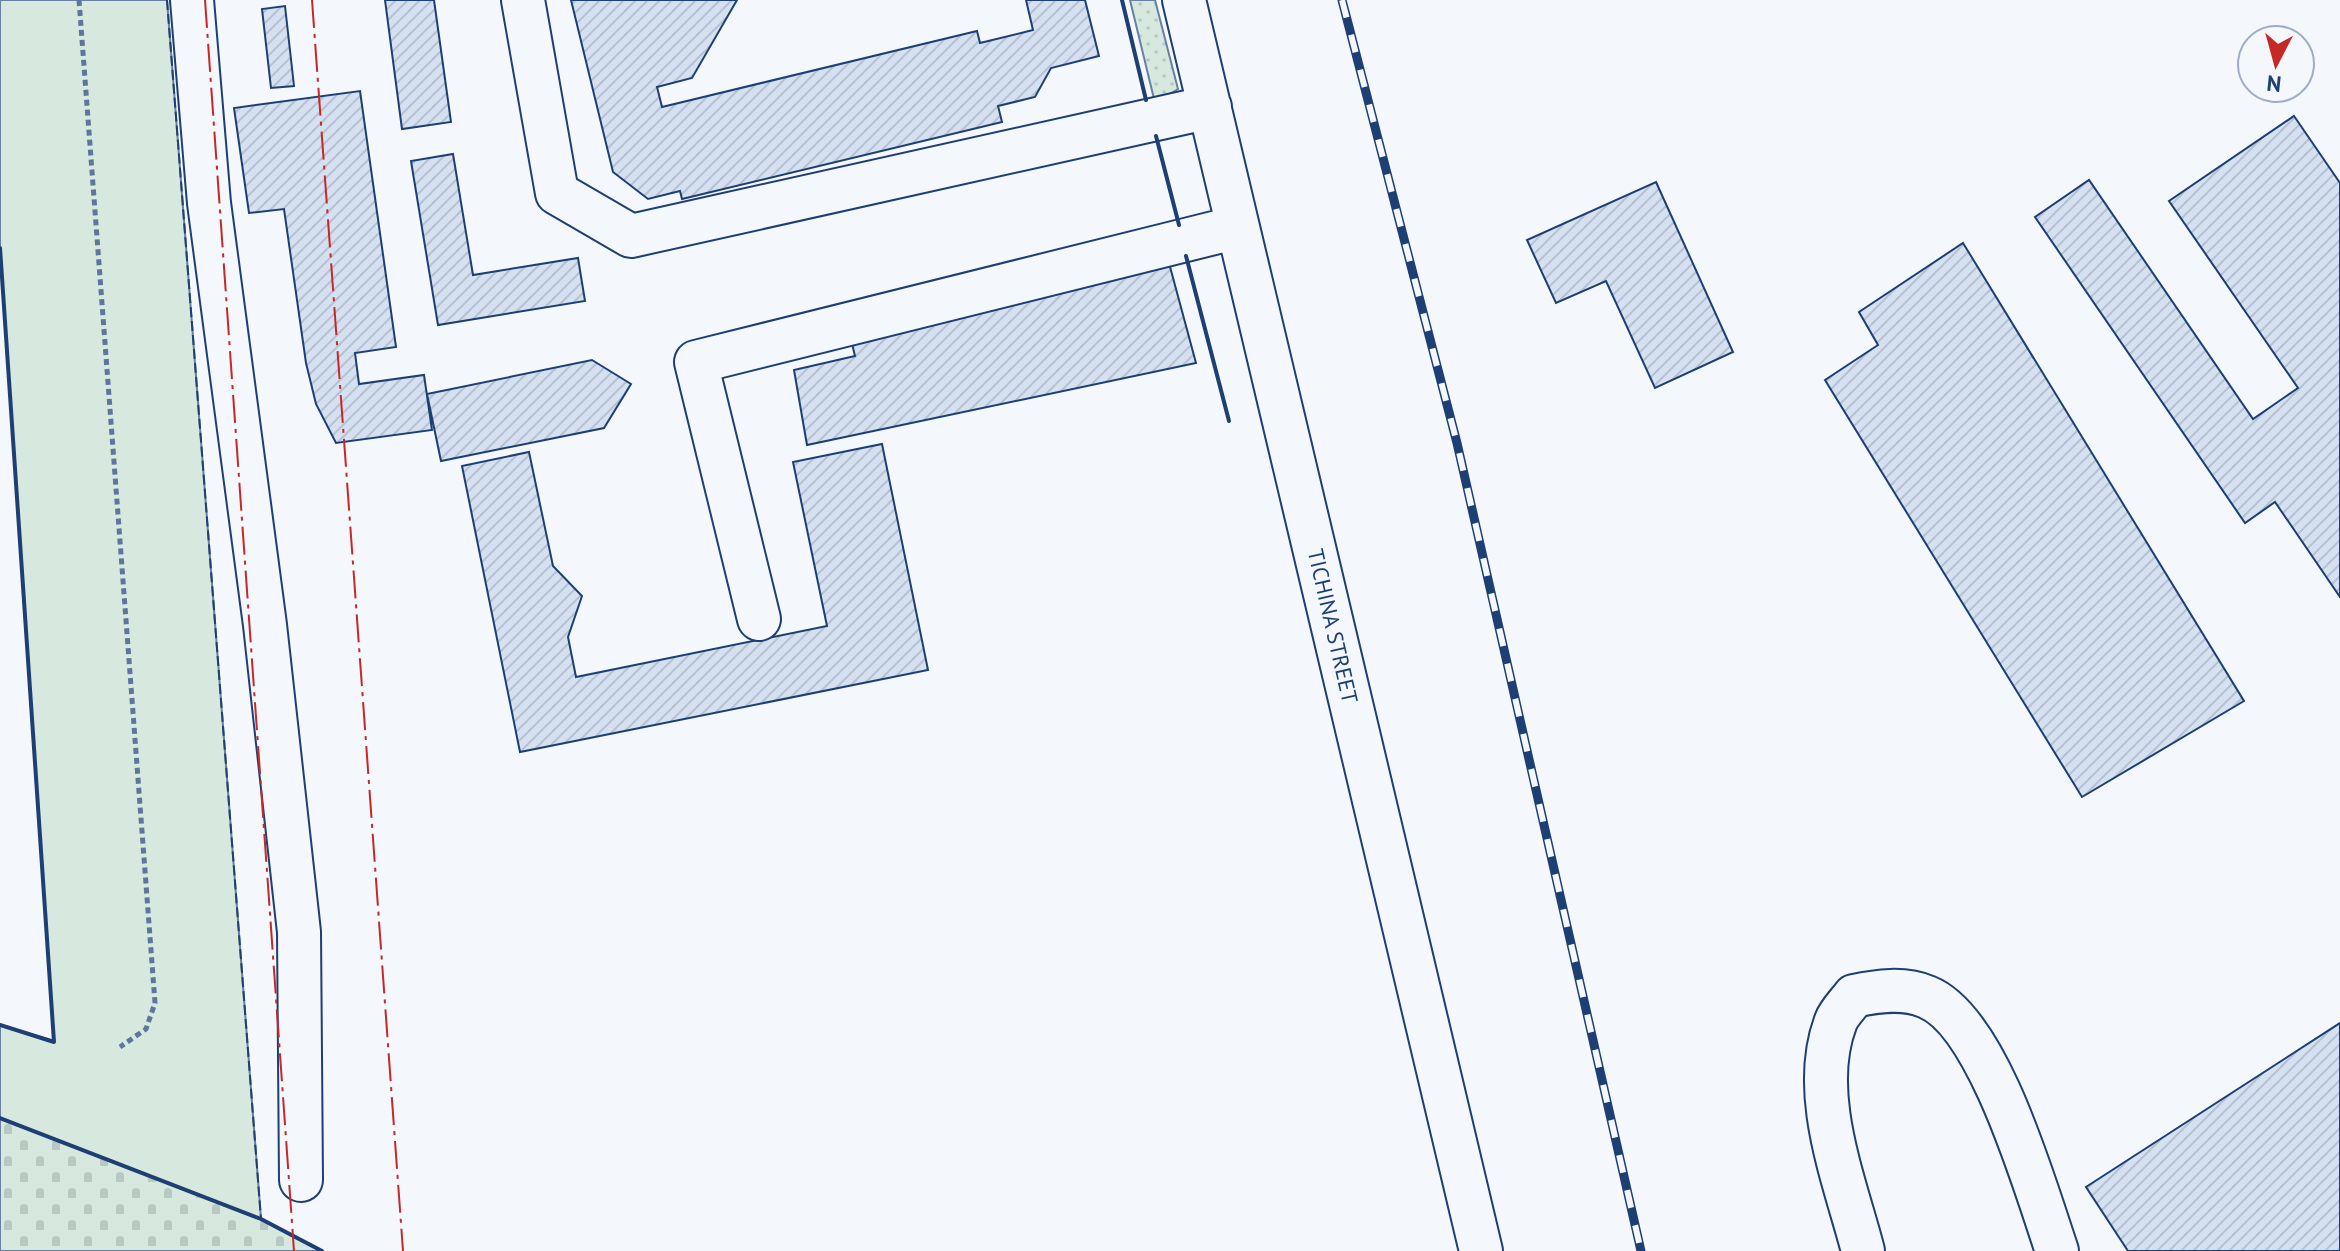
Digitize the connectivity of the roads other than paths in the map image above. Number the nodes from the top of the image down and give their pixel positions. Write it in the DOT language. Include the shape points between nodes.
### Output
graph roads {
  1 [pos="192,0"];
  2 [pos="523,0"];
  3 [pos="1184,0"];
  4 [pos="1210,107"];
  5 [pos="1238,227"];
  6 [pos="759,619"];
  7 [pos="301,1180"];
  8 [pos="1481,1251"];
  9 [pos="1863,1251"];
  10 [pos="2057,1251"];
  1 -- 7 [label="street" via="209,203 299,932"];
  2 -- 4 [label="street" via="557,193 631,236"];
  3 -- 4 [label="street, TICHINA STREET"];
  4 -- 5 [label="street, TICHINA STREET"];
  5 -- 6 [label="street" via="696,362"];
  5 -- 8 [label="street, TICHINA STREET"];
  9 -- 10 [label="street" via="1830,1119 1826,1064 1836,1020 1854,996 1884,990 1928,997 1962,1026 2007,1106"];
}
